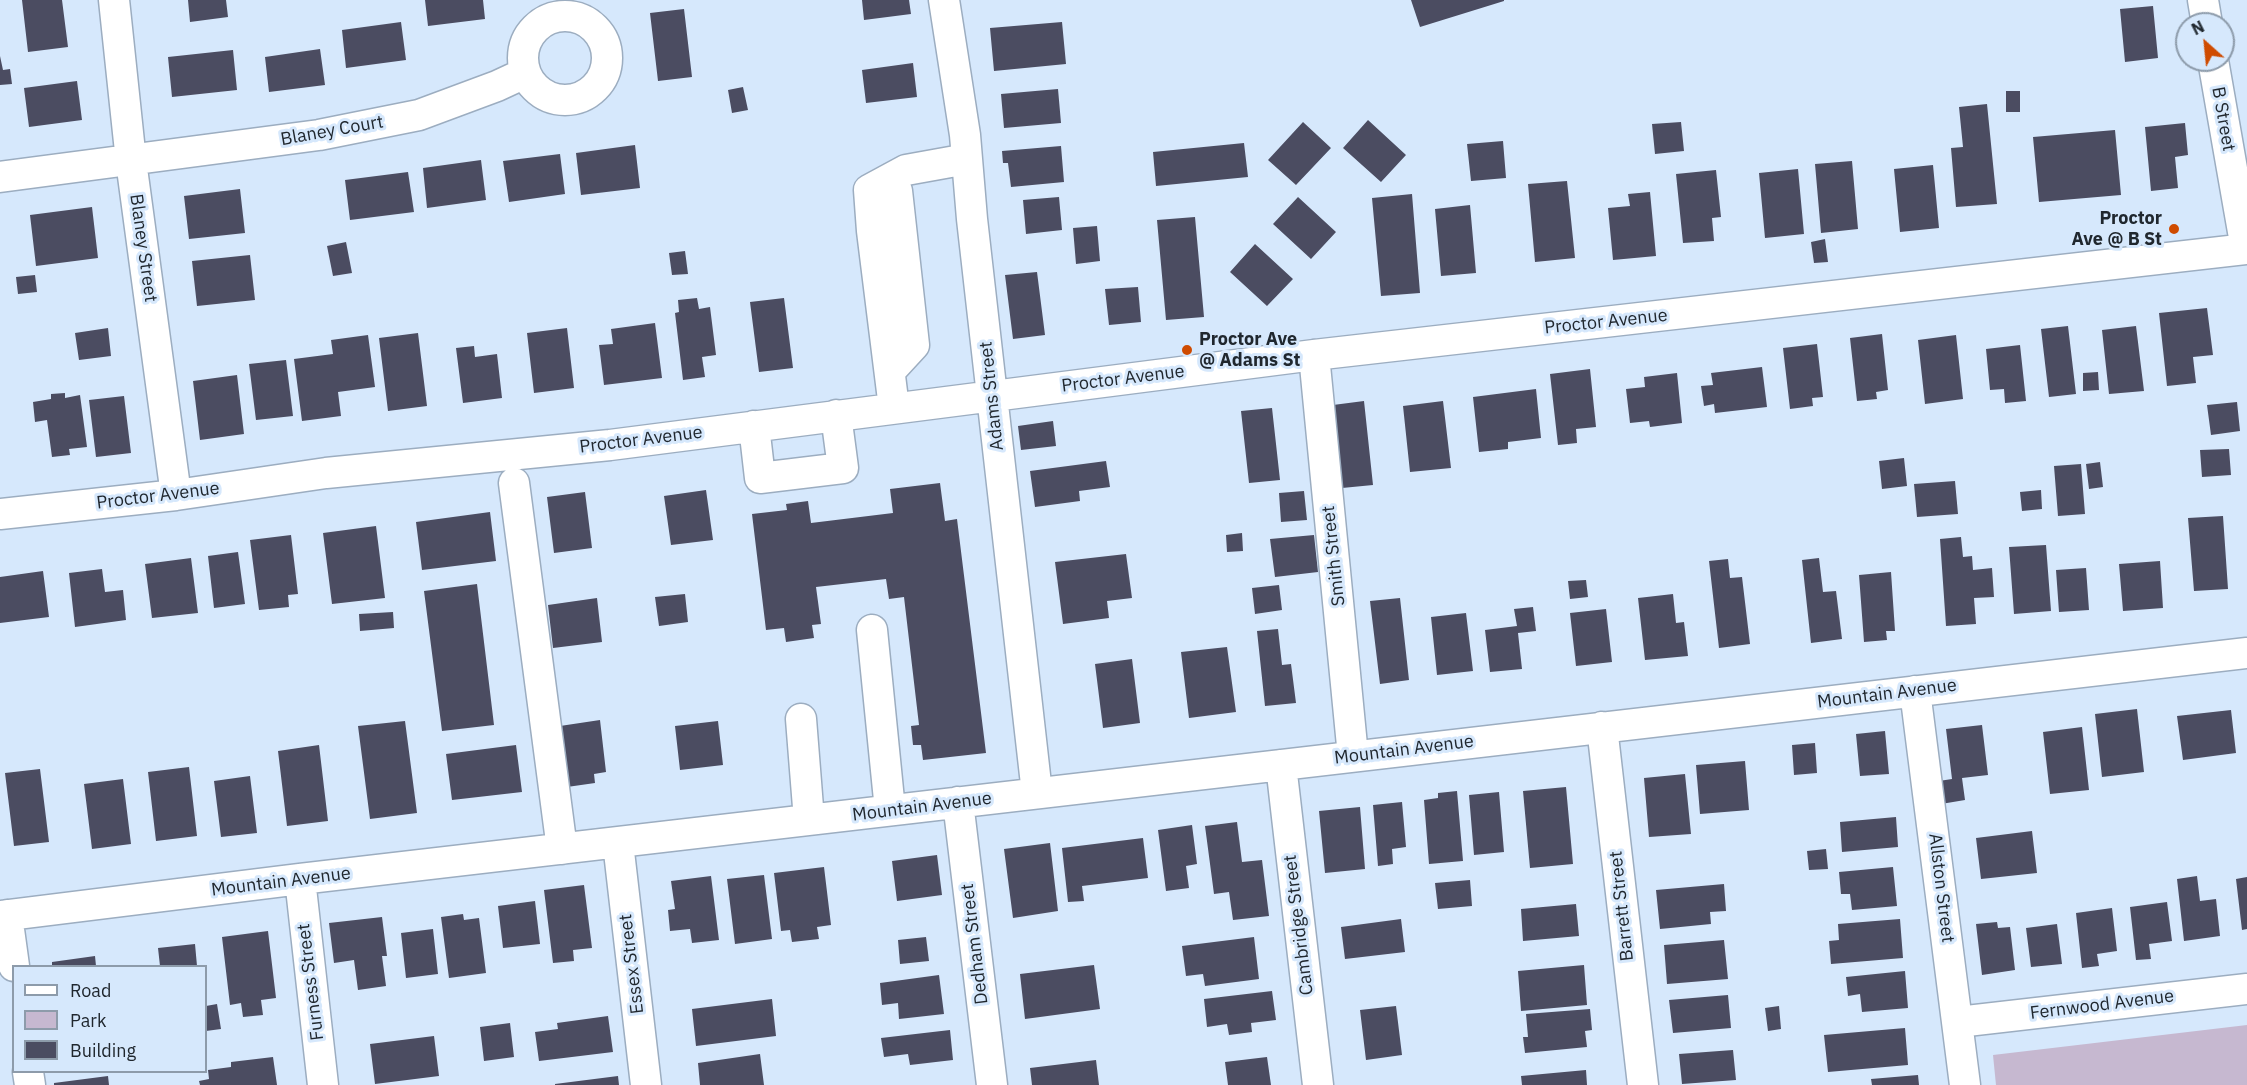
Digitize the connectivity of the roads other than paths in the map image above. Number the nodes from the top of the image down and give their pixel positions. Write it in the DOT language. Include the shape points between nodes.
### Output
graph roads {
  1 [pos="114,0"];
  2 [pos="944,0"];
  3 [pos="2215,72"];
  4 [pos="525,73"];
  5 [pos="967,159"];
  6 [pos="132,161"];
  7 [pos="0,177"];
  8 [pos="2246,249"];
  9 [pos="1314,356"];
  10 [pos="991,395"];
  11 [pos="894,408"];
  12 [pos="836,415"];
  13 [pos="754,426"];
  14 [pos="514,483"];
  15 [pos="177,495"];
  16 [pos="0,514"];
  17 [pos="872,630"];
  18 [pos="2247,653"];
  19 [pos="1916,691"];
  20 [pos="801,719"];
  21 [pos="1602,727"];
  22 [pos="1353,756"];
  23 [pos="1281,765"];
  24 [pos="1037,793"];
  25 [pos="958,802"];
  26 [pos="890,810"];
  27 [pos="809,820"];
  28 [pos="618,843"];
  29 [pos="562,849"];
  30 [pos="300,879"];
  31 [pos="3,916"];
  32 [pos="14,965"];
  33 [pos="2247,989"];
  34 [pos="1958,1022"];
  35 [pos="323,1085"];
  36 [pos="646,1085"];
  37 [pos="992,1085"];
  38 [pos="1318,1085"];
  39 [pos="1643,1085"];
  40 [pos="1965,1085"];
  1 -- 6 [label="street, Blaney Street"];
  2 -- 5 [label="street, Adams Street"];
  3 -- 8 [label="street, B Street"];
  4 -- 6 [label="street, Blaney Court" via="419,115 319,135"];
  5 -- 10 [label="street, Adams Street"];
  5 -- 11 [label="street" via="906,170 891,178 897,191 914,345 890,371"];
  6 -- 7 [label="street, Blaney Court"];
  6 -- 15 [label="street, Blaney Street"];
  8 -- 9 [label="street, Proctor Avenue"];
  9 -- 10 [label="street, Proctor Avenue"];
  9 -- 22 [label="street, Smith Street"];
  10 -- 11 [label="street, Proctor Avenue"];
  10 -- 24 [label="street, Adams Street"];
  11 -- 12 [label="street, Proctor Avenue"];
  12 -- 13 [label="street, Proctor Avenue"];
  12 -- 13 [label="street" via="843,468 831,470 760,478"];
  13 -- 15 [label="street, Proctor Avenue" via="610,445 326,473"];
  14 -- 29 [label="street"];
  15 -- 16 [label="street, Proctor Avenue"];
  17 -- 26 [label="street"];
  18 -- 19 [label="street, Mountain Avenue"];
  19 -- 21 [label="street, Mountain Avenue"];
  19 -- 34 [label="street, Allston Street"];
  20 -- 27 [label="street"];
  21 -- 22 [label="street, Mountain Avenue"];
  21 -- 39 [label="street, Barrett Street"];
  22 -- 23 [label="street, Mountain Avenue"];
  23 -- 24 [label="street, Mountain Avenue"];
  23 -- 38 [label="street, Cambridge Street"];
  24 -- 25 [label="street, Mountain Avenue"];
  25 -- 26 [label="street, Mountain Avenue"];
  25 -- 37 [label="street, Dedham Street"];
  26 -- 27 [label="street, Mountain Avenue"];
  27 -- 28 [label="street, Mountain Avenue"];
  28 -- 29 [label="street, Mountain Avenue"];
  28 -- 36 [label="street, Essex Street"];
  29 -- 30 [label="street, Mountain Avenue"];
  30 -- 31 [label="street, Mountain Avenue"];
  30 -- 35 [label="street, Furness Street"];
  31 -- 32 [label="street"];
  33 -- 34 [label="street, Fernwood Avenue"];
  34 -- 40 [label="street, Allston Street"];
}
